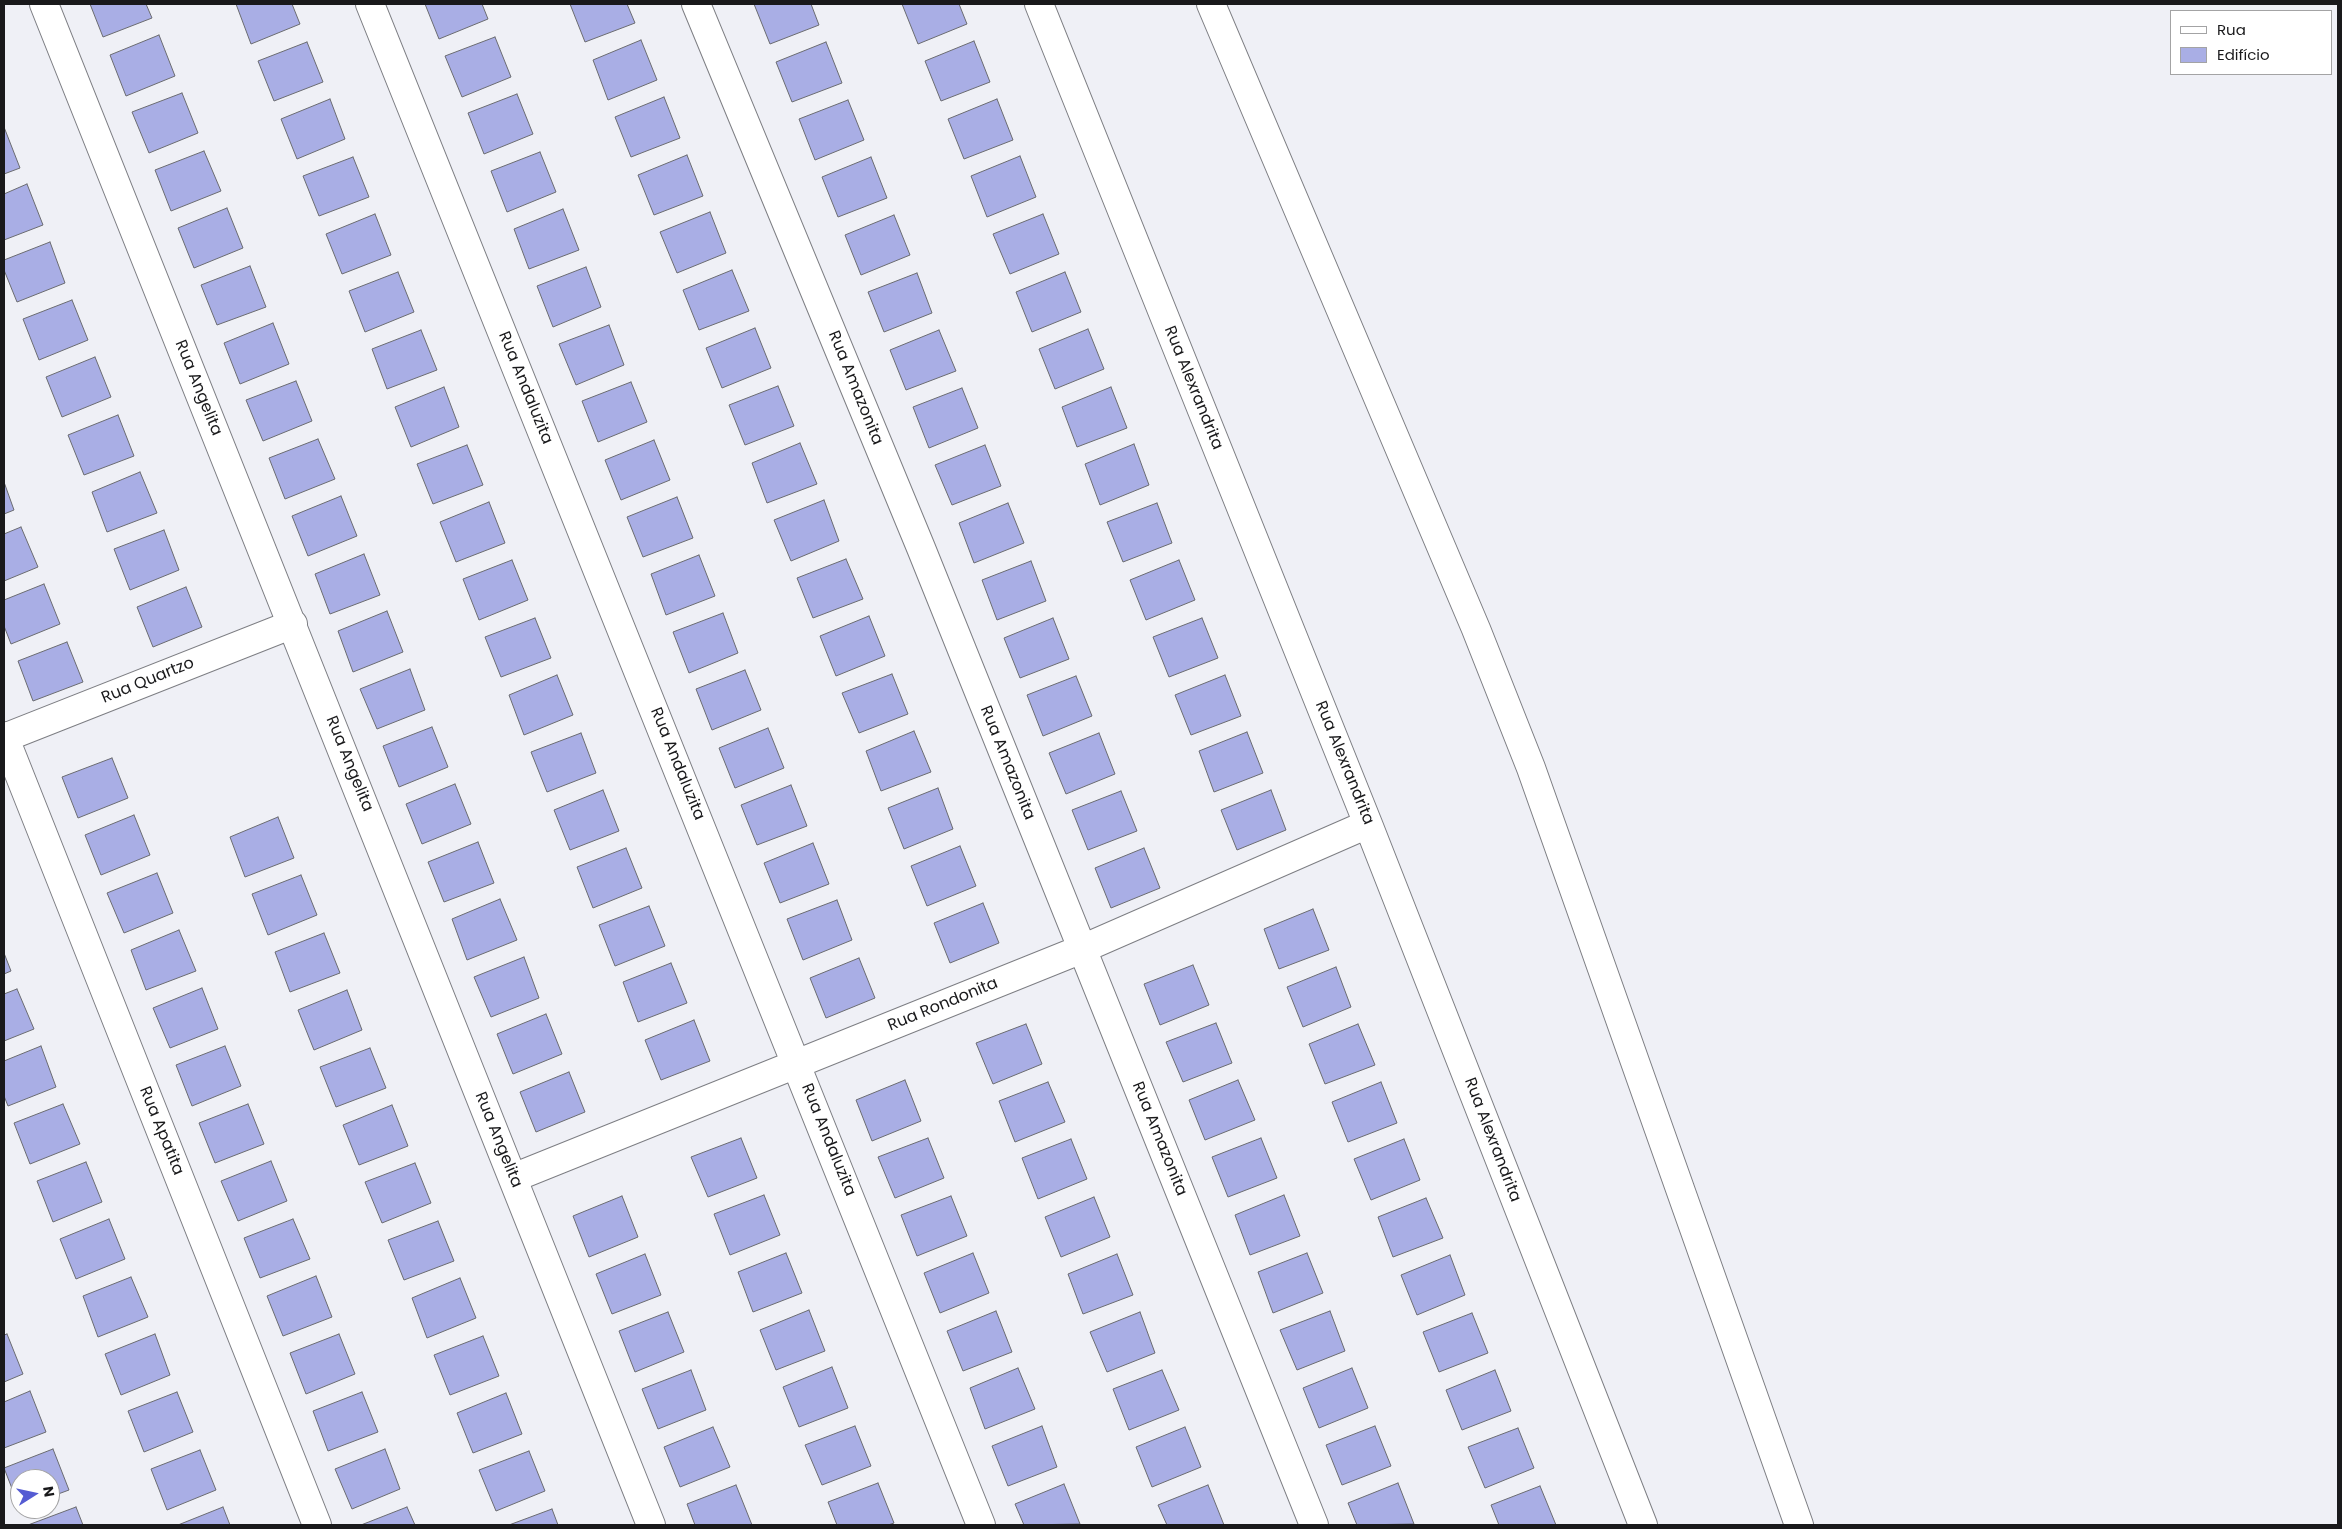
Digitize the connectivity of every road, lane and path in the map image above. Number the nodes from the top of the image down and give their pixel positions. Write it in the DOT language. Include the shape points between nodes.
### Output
graph roads {
  1 [pos="44,4"];
  2 [pos="370,4"];
  3 [pos="696,4"];
  4 [pos="1039,4"];
  5 [pos="1211,4"];
  6 [pos="293,624"];
  7 [pos="4,738"];
  8 [pos="1368,824"];
  9 [pos="1082,949"];
  10 [pos="797,1063"];
  11 [pos="513,1178"];
  12 [pos="318,1525"];
  13 [pos="651,1525"];
  14 [pos="981,1525"];
  15 [pos="1314,1525"];
  16 [pos="1643,1525"];
  17 [pos="1799,1525"];
  1 -- 6 [label="street, Rua Angelita"];
  2 -- 10 [label="street, Rua Andaluzita"];
  3 -- 9 [label="street, Rua Amazonita"];
  4 -- 8 [label="street, Rua Alexrandrita"];
  5 -- 17 [label="street" via="1476,629 1531,768"];
  6 -- 7 [label="street, Rua Quartzo"];
  6 -- 11 [label="street, Rua Angelita"];
  7 -- 12 [label="street, Rua Apatita"];
  8 -- 9 [label="street, Rua Rondonita"];
  8 -- 16 [label="street, Rua Alexrandrita"];
  9 -- 10 [label="street, Rua Rondonita"];
  9 -- 15 [label="street, Rua Amazonita"];
  10 -- 11 [label="street, Rua Rondonita"];
  10 -- 14 [label="street, Rua Andaluzita"];
  11 -- 13 [label="street, Rua Angelita"];
}
